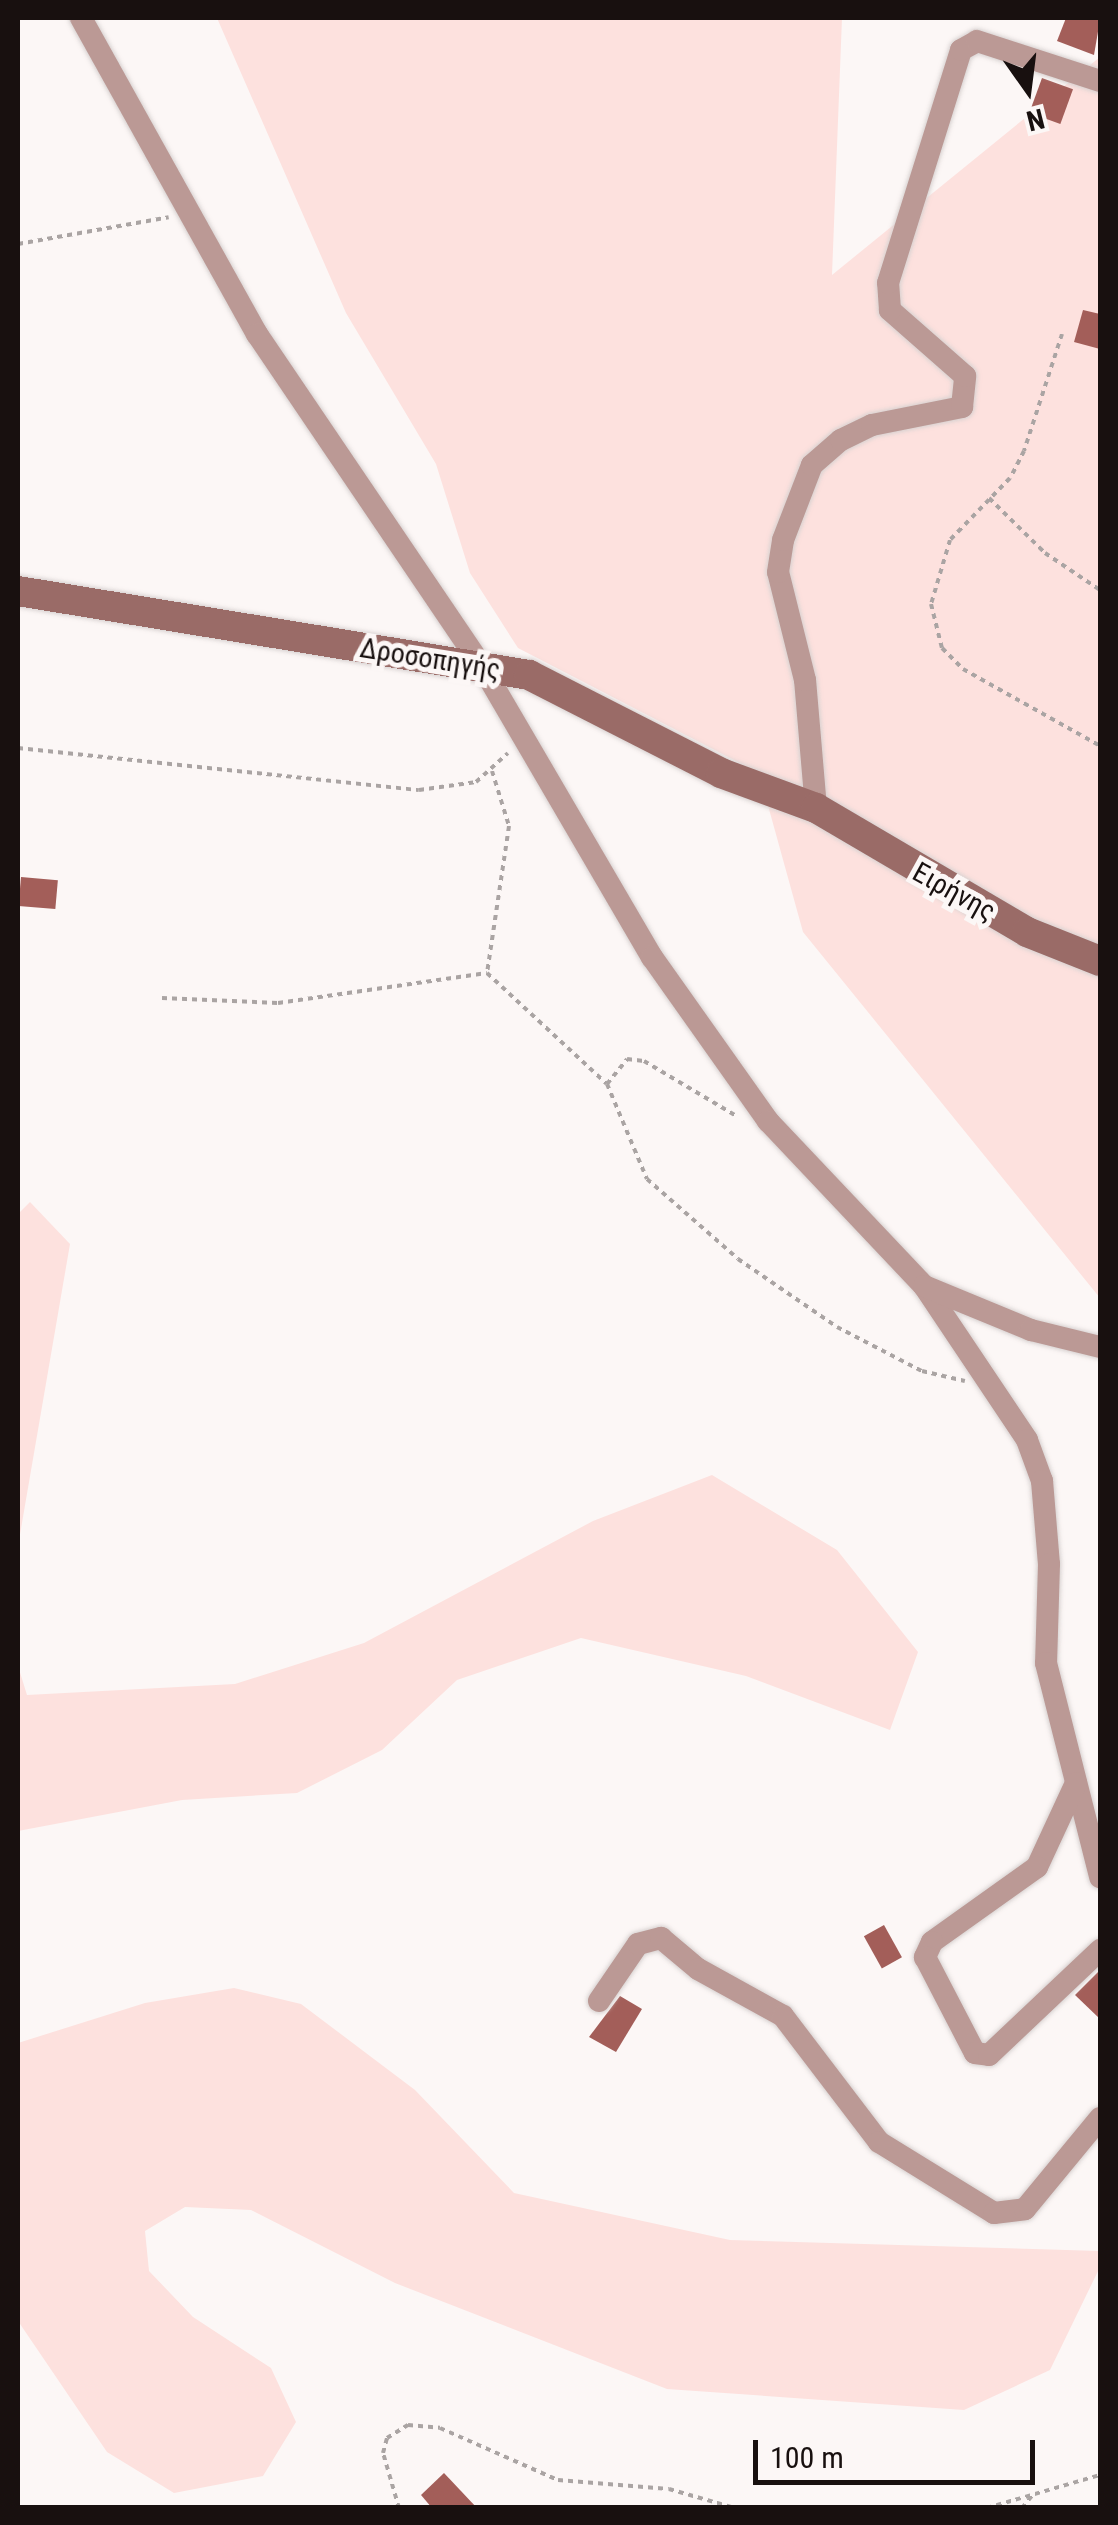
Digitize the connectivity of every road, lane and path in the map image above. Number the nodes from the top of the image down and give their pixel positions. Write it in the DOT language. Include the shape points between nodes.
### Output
graph roads {
  1 [pos="82,18"];
  2 [pos="1100,81"];
  3 [pos="187,210"];
  4 [pos="18,244"];
  5 [pos="1062,334"];
  6 [pos="989,498"];
  7 [pos="1100,590"];
  8 [pos="18,591"];
  9 [pos="480,664"];
  10 [pos="521,738"];
  11 [pos="1100,746"];
  12 [pos="18,748"];
  13 [pos="492,771"];
  14 [pos="816,808"];
  15 [pos="1100,961"];
  16 [pos="487,974"];
  17 [pos="162,998"];
  18 [pos="606,1084"];
  19 [pos="752,1124"];
  20 [pos="924,1286"];
  21 [pos="1100,1346"];
  22 [pos="991,1382"];
  23 [pos="1076,1782"];
  24 [pos="1100,1877"];
  25 [pos="1100,1950"];
  26 [pos="599,2001"];
  27 [pos="1100,2118"];
  28 [pos="1100,2475"];
  29 [pos="1034,2493"];
  30 [pos="399,2508"];
  31 [pos="735,2508"];
  32 [pos="988,2508"];
  33 [pos="1022,2508"];
  1 -- 3 [label="street"];
  2 -- 14 [label="street" via="977,41 961,50 888,283 890,310 965,376 962,407 872,425 842,440 812,466 783,540 778,572 805,680"];
  3 -- 4 [label="path" via="145,226"];
  3 -- 9 [label="street" via="257,334"];
  5 -- 6 [label="path" via="1024,451"];
  6 -- 7 [label="path" via="1045,553"];
  6 -- 11 [label="path" via="950,540 933,578 942,648 1037,716"];
  8 -- 9 [label="street, Δροσοπηγής"];
  9 -- 10 [label="street"];
  9 -- 14 [label="street, Δροσοπηγής" via="529,675 720,774"];
  10 -- 13 [label="path"];
  10 -- 20 [label="street" via="652,957 768,1120"];
  12 -- 13 [label="path" via="419,790 476,782"];
  13 -- 16 [label="path" via="510,826"];
  14 -- 15 [label="street, Ειρήνης" via="1027,932"];
  16 -- 17 [label="path" via="278,1002"];
  16 -- 18 [label="path"];
  18 -- 19 [label="path" via="627,1059 644,1061"];
  18 -- 22 [label="path" via="646,1179 738,1260 837,1327 922,1371"];
  20 -- 21 [label="street" via="1032,1330"];
  20 -- 22 [label="street" via="952,1337"];
  22 -- 23 [label="street" via="1042,1481 1046,1663"];
  23 -- 24 [label="street"];
  23 -- 25 [label="street" via="1037,1867 932,1942 925,1957 975,2053 989,2055"];
  26 -- 27 [label="street" via="638,1944 660,1938 698,1969 783,2016 879,2142 994,2213 1025,2209"];
  28 -- 29 [label="path"];
  29 -- 32 [label="path"];
  29 -- 33 [label="path"];
  30 -- 31 [label="path" via="382,2453 387,2438 408,2426 440,2428 558,2480 670,2489"];
}
